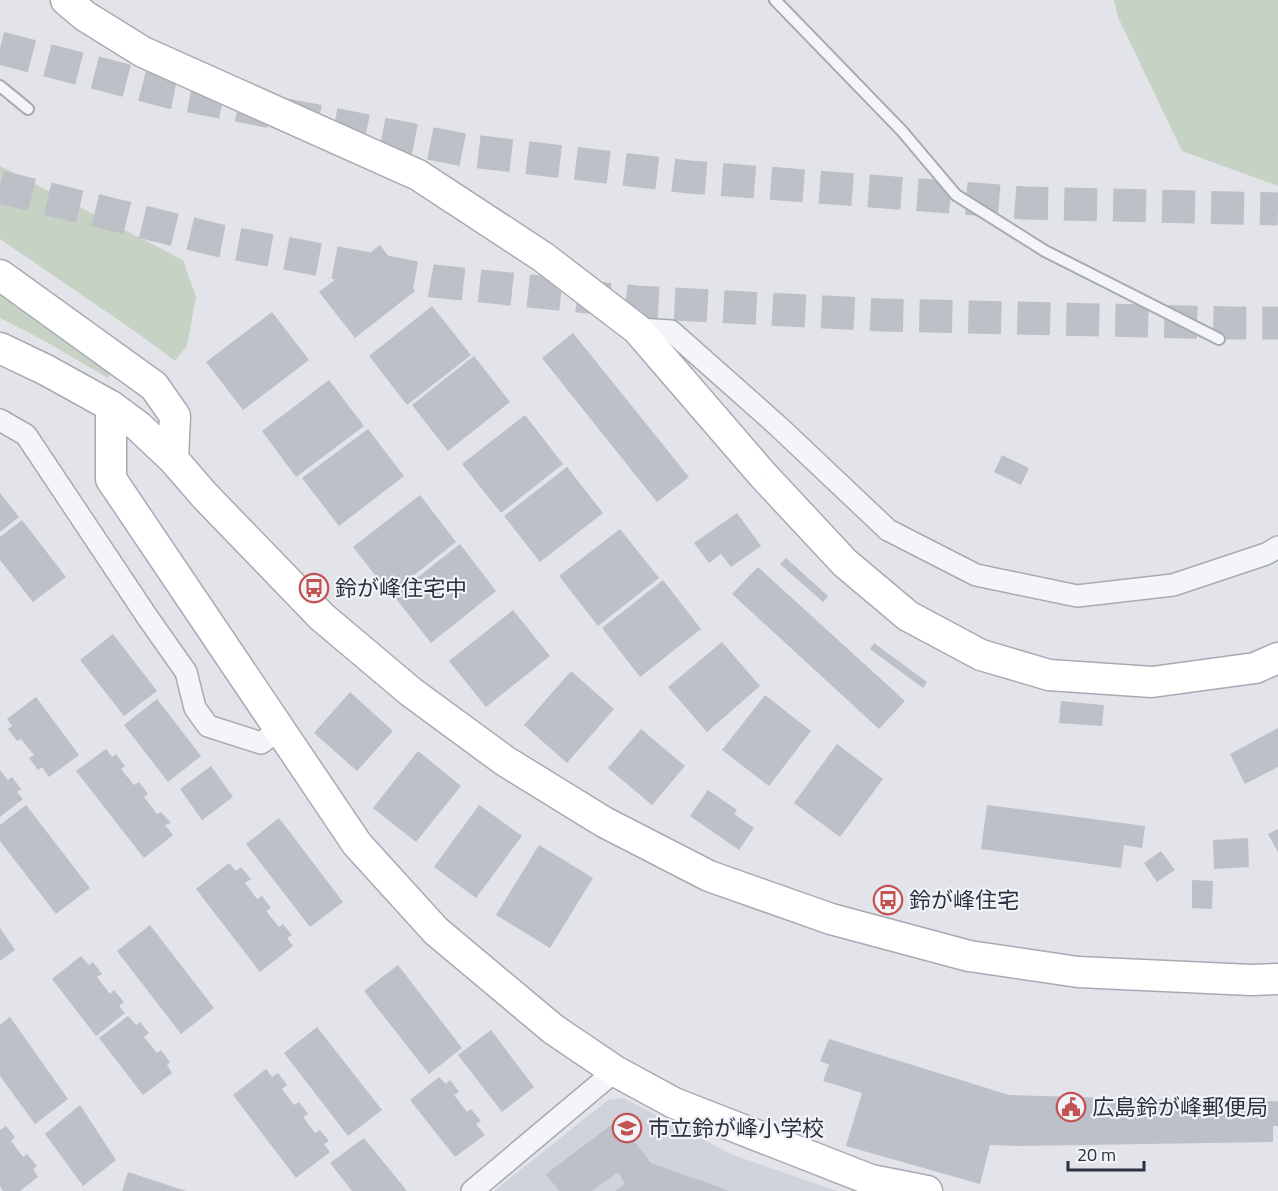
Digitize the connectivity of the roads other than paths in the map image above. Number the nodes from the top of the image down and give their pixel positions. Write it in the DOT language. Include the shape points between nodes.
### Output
graph roads {
  1 [pos="66,0"];
  2 [pos="775,0"];
  3 [pos="0,86"];
  4 [pos="28,109"];
  5 [pos="0,275"];
  6 [pos="637,329"];
  7 [pos="1219,339"];
  8 [pos="0,348"];
  9 [pos="111,406"];
  10 [pos="0,420"];
  11 [pos="173,459"];
  12 [pos="1278,547"];
  13 [pos="1278,658"];
  14 [pos="280,729"];
  15 [pos="1278,979"];
  16 [pos="615,1071"];
  17 [pos="472,1191"];
  18 [pos="927,1191"];
  1 -- 6 [label="street" via="143,52 418,175 543,257"];
  2 -- 7 [label="lane" via="902,131 956,195 1045,251"];
  3 -- 4 [label="lane"];
  5 -- 11 [label="street" via="154,386 176,416"];
  6 -- 12 [label="street" via="671,331 888,530 976,576 1077,596 1173,585"];
  6 -- 13 [label="street" via="845,563 908,616 981,655 1049,675 1152,682 1255,668"];
  8 -- 9 [label="street"];
  9 -- 11 [label="street"];
  9 -- 14 [label="street" via="111,479"];
  10 -- 14 [label="street" via="26,435 186,672 195,708 208,726 261,743"];
  11 -- 15 [label="street" via="322,617 411,692 515,767 604,822 709,876 831,919 969,956 1078,972"];
  14 -- 16 [label="street" via="357,844 436,931 553,1029"];
  16 -- 17 [label="street"];
  16 -- 18 [label="street" via="674,1103 860,1176"];
}
